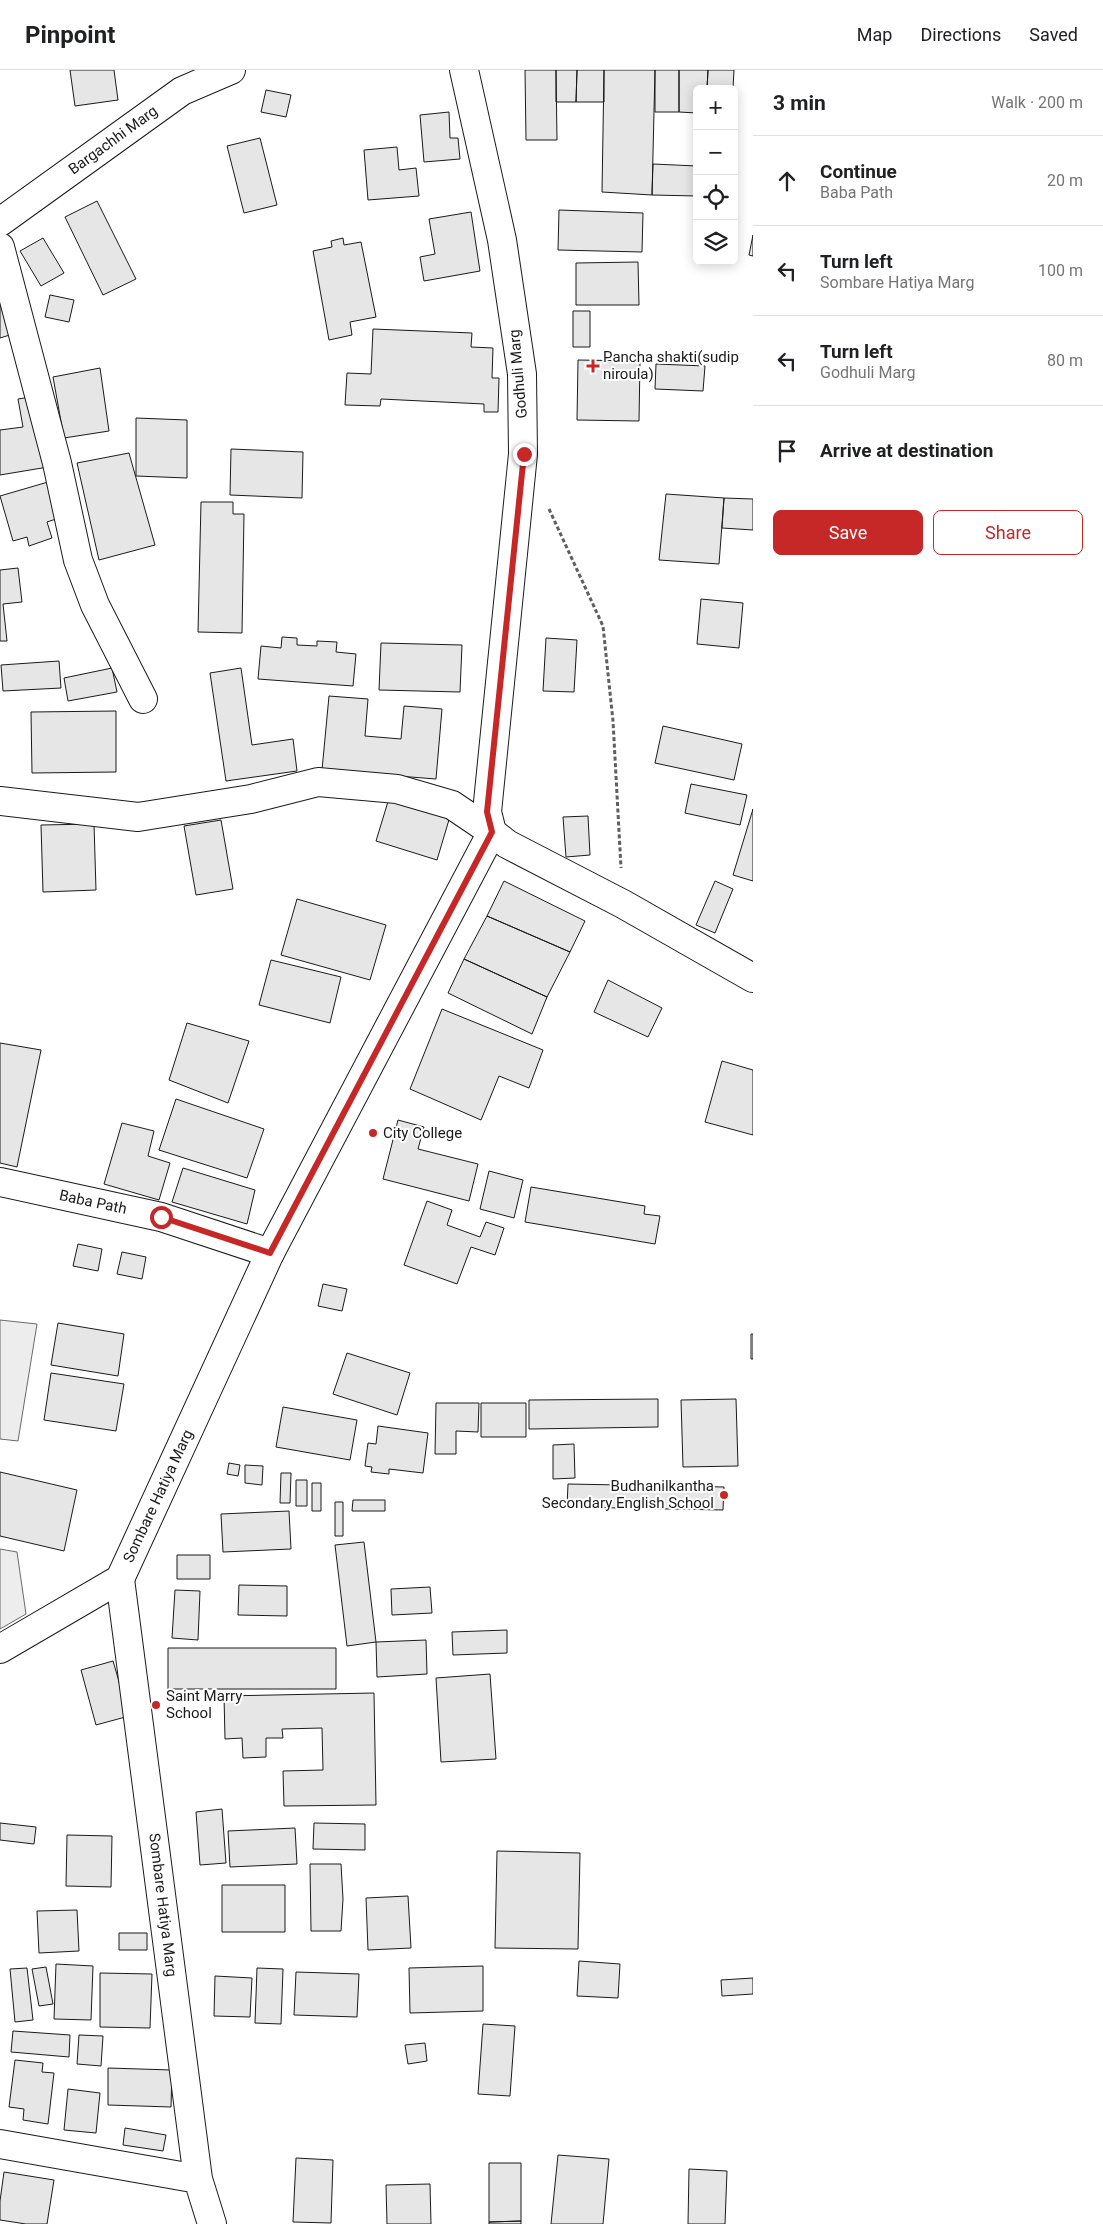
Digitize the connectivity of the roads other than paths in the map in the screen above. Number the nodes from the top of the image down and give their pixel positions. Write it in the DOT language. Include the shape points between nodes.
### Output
graph roads {
  1 [pos="231,70"];
  2 [pos="464,70"];
  3 [pos="0,222"];
  4 [pos="0,247"];
  5 [pos="143,699"];
  6 [pos="0,801"];
  7 [pos="492,832"];
  8 [pos="753,978"];
  9 [pos="0,1182"];
  10 [pos="270,1253"];
  11 [pos="120,1579"];
  12 [pos="0,1649"];
  13 [pos="0,2144"];
  14 [pos="198,2178"];
  15 [pos="212,2224"];
  1 -- 3 [label="street, Bargachhi Marg" via="182,91"];
  2 -- 7 [label="street, Godhuli Marg" via="502,240 522,374 524,454 487,812"];
  4 -- 5 [label="street" via="57,463 78,560 95,605"];
  6 -- 7 [label="street" via="138,817 251,798 318,782 397,789 452,805"];
  7 -- 8 [label="street" via="507,844 623,904"];
  7 -- 10 [label="street, Sombare Hatiya Marg"];
  9 -- 10 [label="street, Baba Path" via="161,1217"];
  10 -- 11 [label="street, Sombare Hatiya Marg"];
  11 -- 12 [label="street"];
  11 -- 14 [label="street, Sombare Hatiya Marg"];
  13 -- 14 [label="street"];
  14 -- 15 [label="street, Sombare Hatiya Marg"];
}
